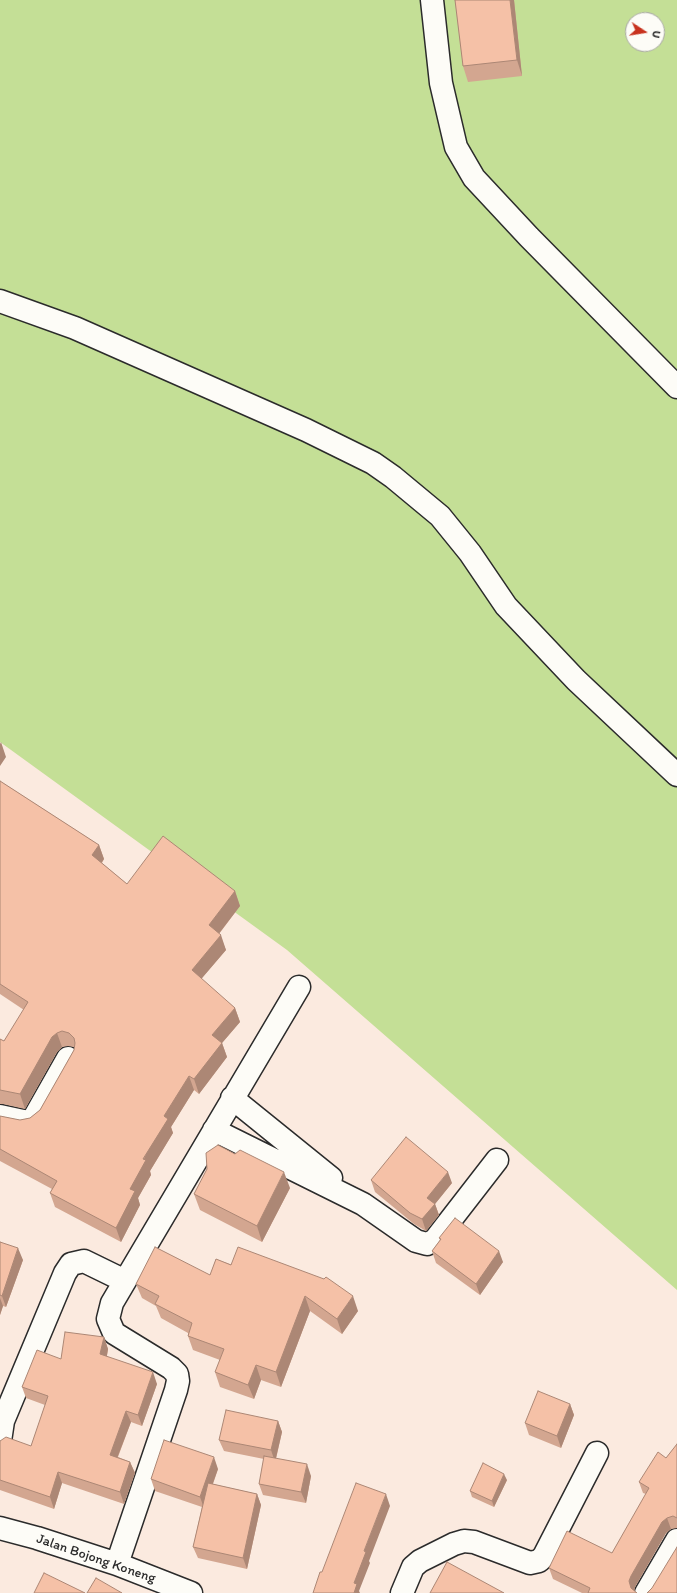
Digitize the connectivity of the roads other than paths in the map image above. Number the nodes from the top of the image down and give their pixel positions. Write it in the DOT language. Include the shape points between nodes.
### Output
graph roads {
  1 [pos="432,0"];
  2 [pos="0,301"];
  3 [pos="677,387"];
  4 [pos="677,775"];
  5 [pos="299,986"];
  6 [pos="68,1058"];
  7 [pos="232,1098"];
  8 [pos="0,1116"];
  9 [pos="214,1130"];
  10 [pos="497,1160"];
  11 [pos="363,1204"];
  12 [pos="125,1281"];
  13 [pos="1,1429"];
  14 [pos="597,1453"];
  15 [pos="0,1528"];
  16 [pos="677,1540"];
  17 [pos="117,1564"];
  18 [pos="191,1593"];
  19 [pos="402,1593"];
  20 [pos="646,1593"];
  1 -- 3 [label="street" via="443,90 456,147 474,178"];
  2 -- 4 [label="street" via="75,328 306,430 393,477 440,516 506,606 576,680"];
  5 -- 7 [label="street"];
  6 -- 8 [label="street" via="34,1118 28,1122"];
  7 -- 9 [label="street"];
  7 -- 11 [label="street"];
  9 -- 11 [label="street"];
  9 -- 12 [label="street"];
  10 -- 11 [label="street" via="435,1240 427,1244 416,1241"];
  12 -- 13 [label="street" via="84,1261 71,1264 64,1273"];
  12 -- 17 [label="street" via="112,1303 108,1320 114,1334 171,1368 177,1374 178,1380"];
  14 -- 19 [label="street" via="544,1556 539,1561 530,1563 474,1542 464,1541 420,1561 414,1567"];
  15 -- 17 [label="street, Jalan Bojong Koneng"];
  16 -- 20 [label="street"];
  17 -- 18 [label="street, Jalan Bojong Koneng"];
}
